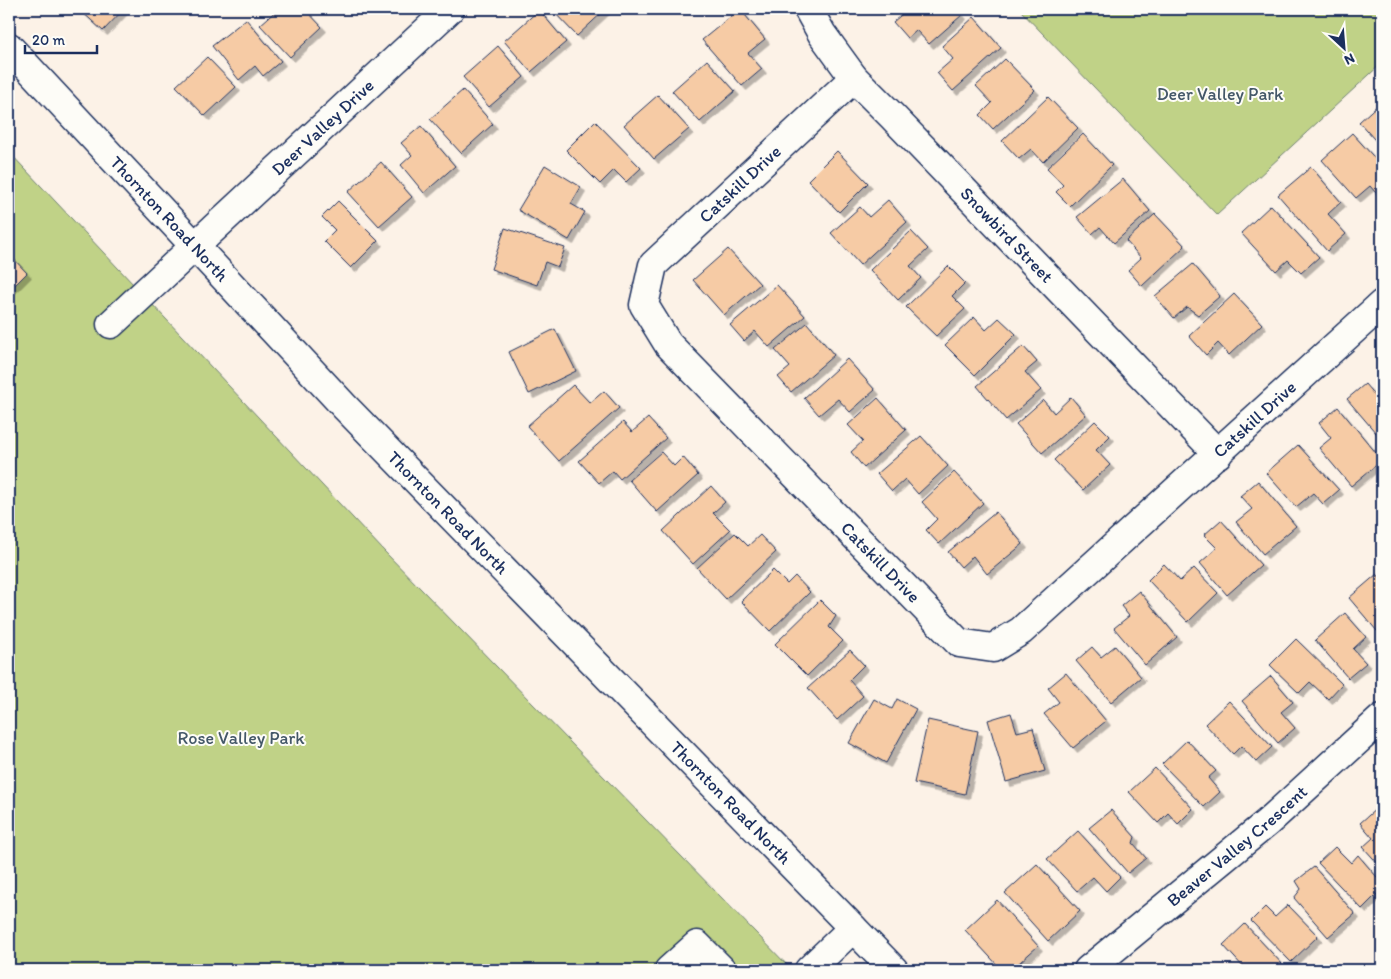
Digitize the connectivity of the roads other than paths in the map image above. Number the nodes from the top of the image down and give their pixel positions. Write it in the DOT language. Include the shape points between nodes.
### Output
graph roads {
  1 [pos="450,9"];
  2 [pos="808,9"];
  3 [pos="9,47"];
  4 [pos="854,78"];
  5 [pos="194,244"];
  6 [pos="1382,304"];
  7 [pos="111,324"];
  8 [pos="1218,454"];
  9 [pos="1382,718"];
  10 [pos="853,928"];
  11 [pos="669,970"];
  12 [pos="722,970"];
  13 [pos="809,970"];
  14 [pos="894,970"];
  15 [pos="1088,970"];
  1 -- 5 [label="street, Deer Valley Drive"];
  2 -- 4 [label="street, Snowbird Street"];
  3 -- 5 [label="street, Thornton Road North"];
  4 -- 8 [label="street, Snowbird Street"];
  4 -- 8 [label="street, Catskill Drive" via="654,265 644,304 668,344 959,643 993,648 1021,631"];
  5 -- 7 [label="street, Deer Valley Drive"];
  5 -- 10 [label="street, Thornton Road North" via="346,407"];
  6 -- 8 [label="street, Catskill Drive"];
  9 -- 15 [label="street, Beaver Valley Crescent" via="1268,822"];
  10 -- 13 [label="street"];
  10 -- 14 [label="street, Thornton Road North"];
  11 -- 12 [label="street" via="697,945"];
}
